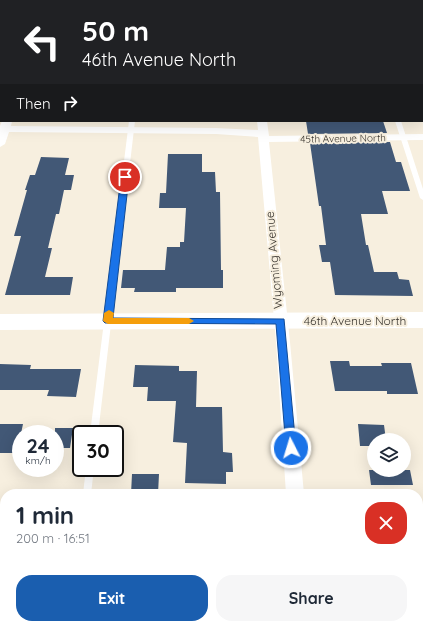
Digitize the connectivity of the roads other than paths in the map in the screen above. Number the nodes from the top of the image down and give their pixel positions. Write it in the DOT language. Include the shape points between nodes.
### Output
graph roads {
  1 [pos="262,122"];
  2 [pos="398,122"];
  3 [pos="131,125"];
  4 [pos="4,127"];
  5 [pos="263,137"];
  6 [pos="404,137"];
  7 [pos="423,137"];
  8 [pos="0,144"];
  9 [pos="423,198"];
  10 [pos="423,320"];
  11 [pos="108,321"];
  12 [pos="280,321"];
  13 [pos="0,322"];
  14 [pos="95,425"];
  15 [pos="89,477"];
  16 [pos="88,489"];
  17 [pos="295,489"];
  1 -- 5 [label="street, Wyoming Avenue"];
  2 -- 6 [label="lane"];
  3 -- 4 [label="street, 45th Avenue North"];
  3 -- 5 [label="street, 45th Avenue North"];
  3 -- 11 [label="lane"];
  4 -- 8 [label="street"];
  5 -- 6 [label="street, 45th Avenue North"];
  5 -- 12 [label="street, Wyoming Avenue"];
  6 -- 7 [label="street, 45th Avenue North"];
  6 -- 9 [label="lane"];
  10 -- 12 [label="main road, 46th Avenue North"];
  11 -- 12 [label="main road, 46th Avenue North"];
  11 -- 13 [label="main road, 46th Avenue North"];
  11 -- 14 [label="lane"];
  12 -- 17 [label="street, Wyoming Avenue"];
  15 -- 16 [label="lane"];
}
